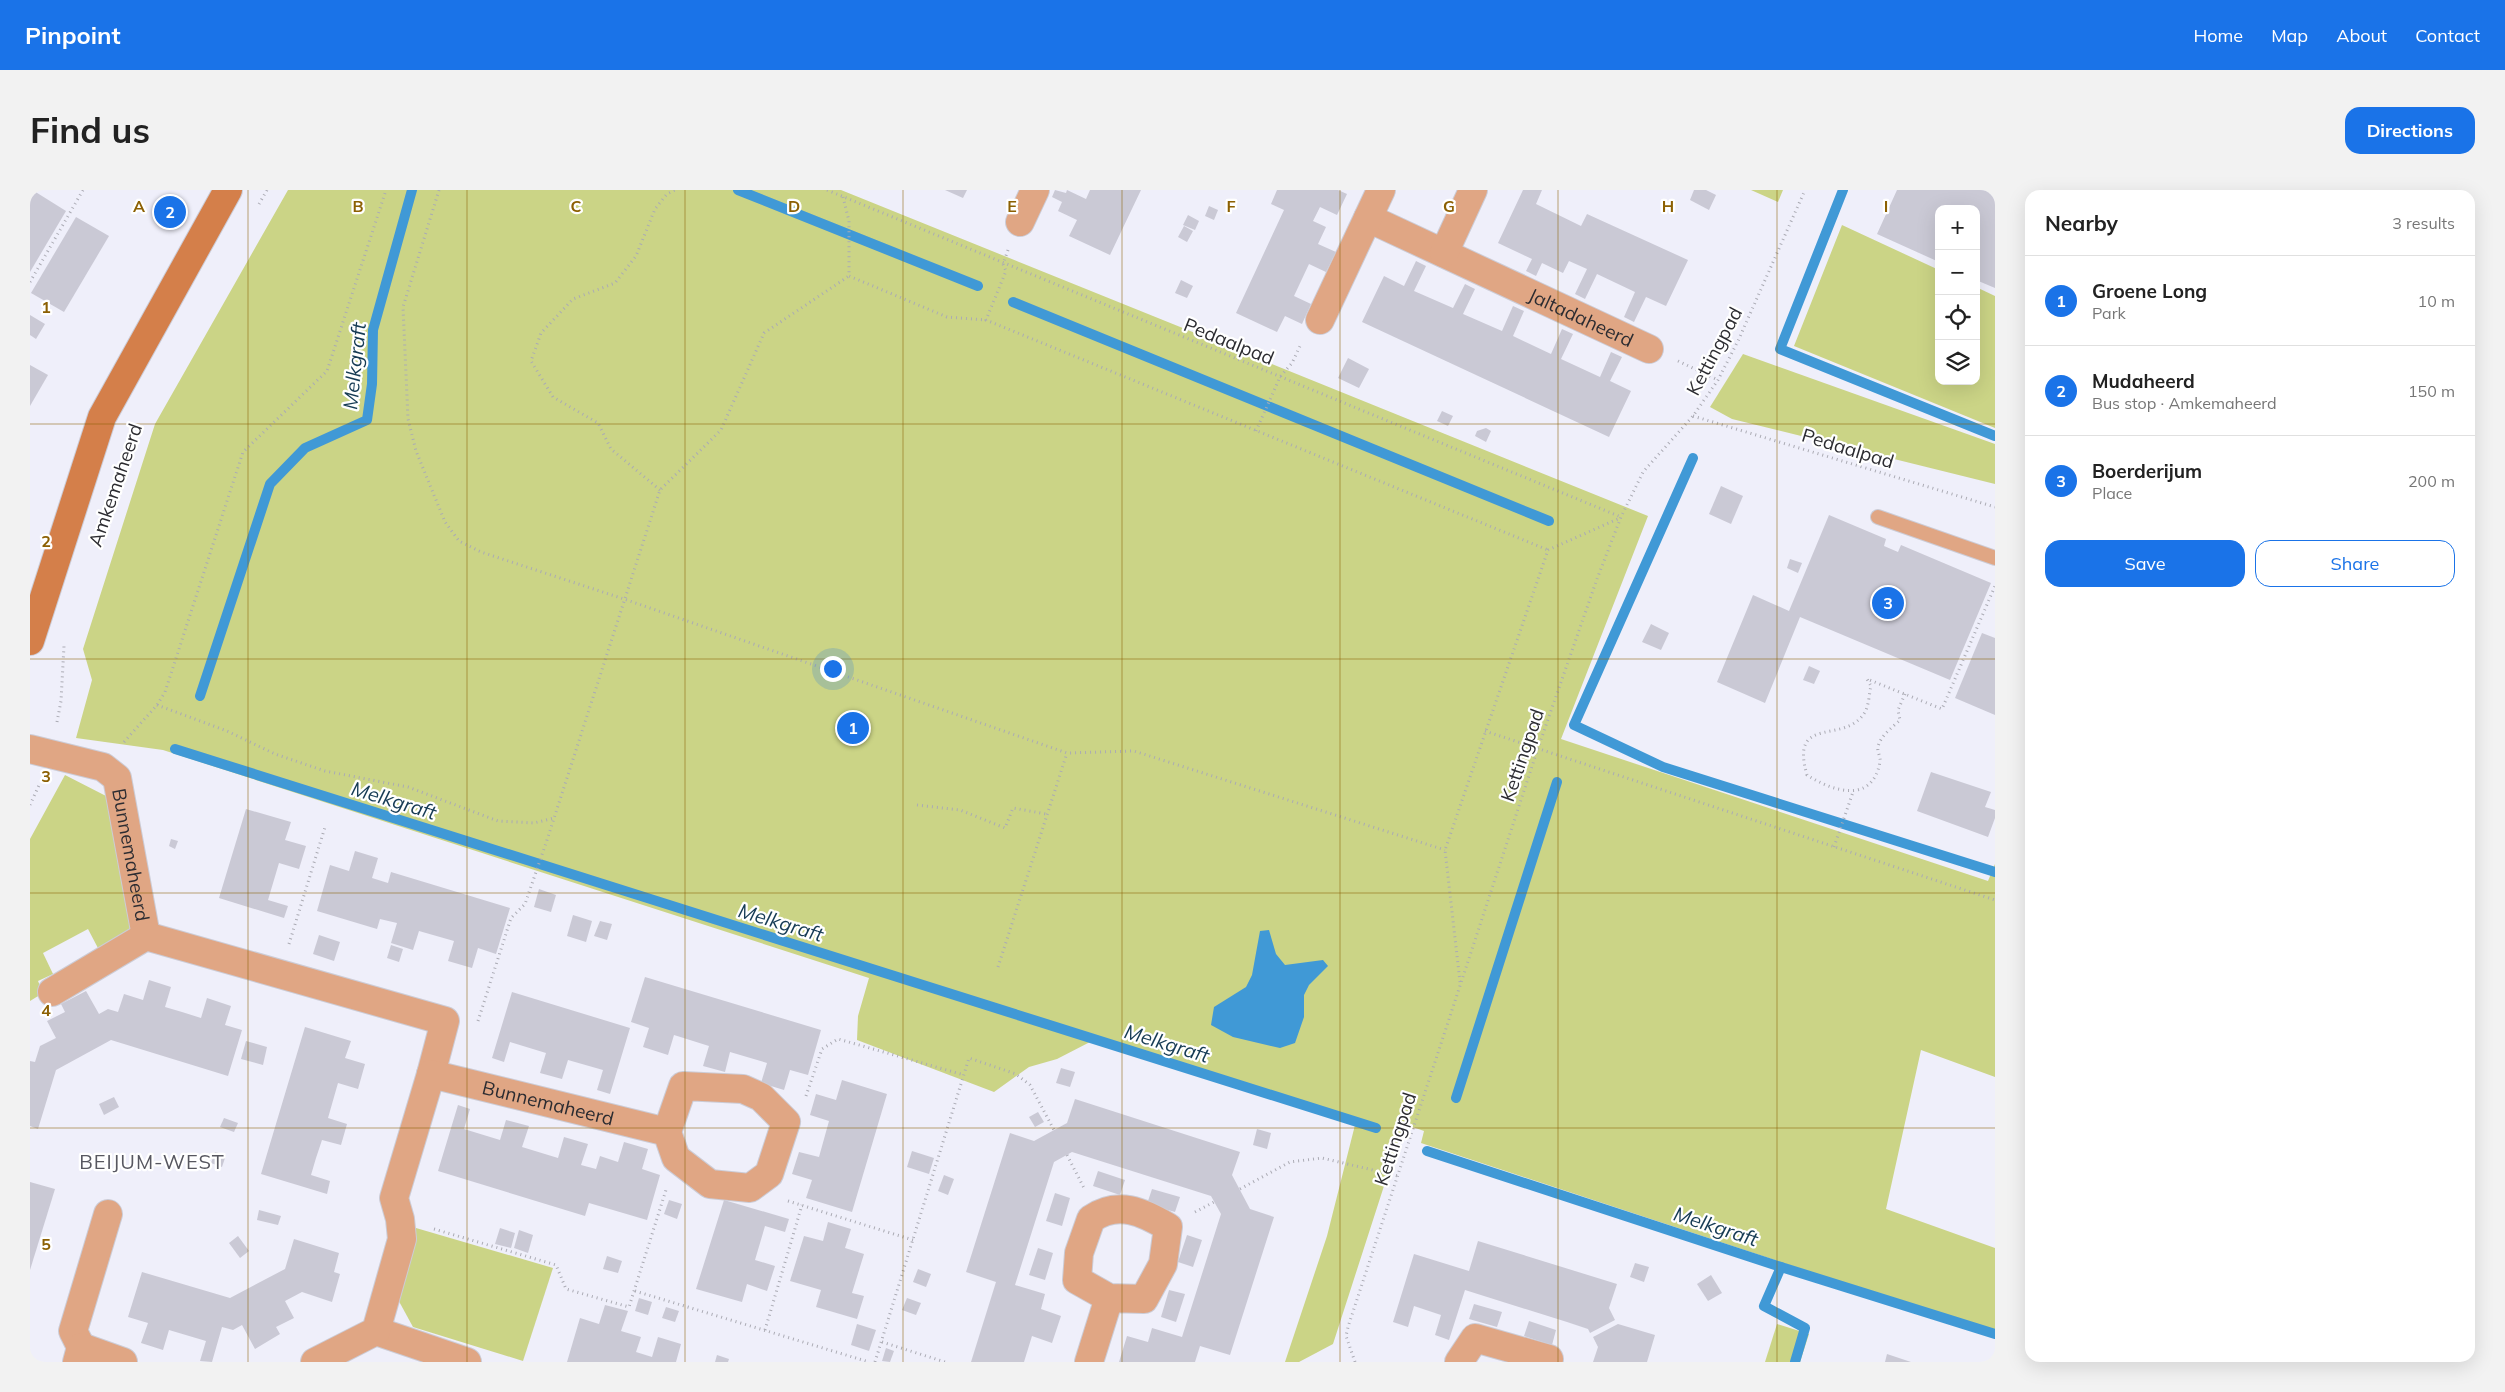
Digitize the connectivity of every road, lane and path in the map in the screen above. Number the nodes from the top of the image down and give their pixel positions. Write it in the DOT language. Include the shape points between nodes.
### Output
graph roads {
  1 [pos="83,190"];
  2 [pos="228,190"];
  3 [pos="267,190"];
  4 [pos="386,190"];
  5 [pos="440,190"];
  6 [pos="675,190"];
  7 [pos="827,190"];
  8 [pos="1035,190"];
  9 [pos="1380,190"];
  10 [pos="1473,190"];
  11 [pos="1805,190"];
  12 [pos="843,196"];
  13 [pos="257,207"];
  14 [pos="1368,218"];
  15 [pos="1020,222"];
  16 [pos="1444,253"];
  17 [pos="1003,264"];
  18 [pos="849,276"];
  19 [pos="30,282"];
  20 [pos="986,320"];
  21 [pos="1320,320"];
  22 [pos="1649,349"];
  23 [pos="1280,377"];
  24 [pos="1718,380"];
  25 [pos="1693,416"];
  26 [pos="1256,431"];
  27 [pos="660,490"];
  28 [pos="1995,507"];
  29 [pos="1878,517"];
  30 [pos="1621,518"];
  31 [pos="1548,550"];
  32 [pos="1995,558"];
  33 [pos="1995,586"];
  34 [pos="624,599"];
  35 [pos="65,639"];
  36 [pos="30,641"];
  37 [pos="1905,694"];
  38 [pos="157,705"];
  39 [pos="1485,731"];
  40 [pos="1538,748"];
  41 [pos="40,752"];
  42 [pos="1067,753"];
  43 [pos="103,767"];
  44 [pos="1853,792"];
  45 [pos="30,805"];
  46 [pos="917,805"];
  47 [pos="1046,814"];
  48 [pos="554,818"];
  49 [pos="326,827"];
  50 [pos="1834,847"];
  51 [pos="1446,850"];
  52 [pos="1995,900"];
  53 [pos="146,936"];
  54 [pos="998,967"];
  55 [pos="280,974"];
  56 [pos="1460,983"];
  57 [pos="52,992"];
  58 [pos="445,1021"];
  59 [pos="430,1074"];
  60 [pos="964,1075"];
  61 [pos="786,1122"];
  62 [pos="1054,1130"];
  63 [pos="667,1132"];
  64 [pos="676,1158"];
  65 [pos="1398,1176"];
  66 [pos="750,1188"];
  67 [pos="1240,1188"];
  68 [pos="802,1205"];
  69 [pos="108,1214"];
  70 [pos="400,1219"];
  71 [pos="913,1240"];
  72 [pos="635,1291"];
  73 [pos="1109,1298"];
  74 [pos="766,1330"];
  75 [pos="376,1331"];
  76 [pos="882,1342"];
  77 [pos="79,1355"];
  78 [pos="123,1362"];
  79 [pos="314,1362"];
  80 [pos="467,1362"];
  81 [pos="869,1362"];
  82 [pos="875,1362"];
  83 [pos="945,1362"];
  84 [pos="1089,1362"];
  85 [pos="1355,1362"];
  86 [pos="1459,1362"];
  87 [pos="1548,1362"];
  1 -- 19 [label="path"];
  2 -- 36 [label="street, Amkemaheerd" via="102,418"];
  3 -- 13 [label="path"];
  4 -- 38 [label="path" via="327,371 244,452 165,692"];
  5 -- 34 [label="path" via="403,307 408,419 416,451 445,522 459,542 481,552"];
  6 -- 27 [label="path" via="667,194 655,209 636,256 615,283 573,299 541,333 530,361 553,397 598,423 611,449"];
  7 -- 12 [label="path, Pedaalpad"];
  8 -- 15 [label="street"];
  9 -- 14 [label="street"];
  10 -- 16 [label="street"];
  11 -- 24 [label="path, Kettingpad"];
  12 -- 17 [label="path, Pedaalpad"];
  12 -- 18 [label="path" via="849,221"];
  14 -- 16 [label="street, Jaltadaheerd"];
  14 -- 21 [label="street"];
  15 -- 17 [label="path"];
  16 -- 22 [label="street, Jaltadaheerd"];
  17 -- 20 [label="path" via="1006,271"];
  17 -- 23 [label="path, Pedaalpad"];
  18 -- 20 [label="path" via="947,317"];
  18 -- 27 [label="path" via="764,333 721,430"];
  20 -- 26 [label="path"];
  21 -- 23 [label="path" via="1307,332 1292,363"];
  22 -- 24 [label="path, Jaltadaheerd"];
  23 -- 26 [label="path"];
  23 -- 30 [label="path, Pedaalpad"];
  24 -- 25 [label="path, Kettingpad"];
  25 -- 28 [label="path, Pedaalpad"];
  25 -- 30 [label="path, Kettingpad" via="1643,472"];
  26 -- 31 [label="path"];
  27 -- 34 [label="path"];
  29 -- 32 [label="lane"];
  30 -- 31 [label="path"];
  30 -- 40 [label="path, Kettingpad"];
  31 -- 39 [label="path"];
  33 -- 37 [label="path" via="1942,709"];
  34 -- 42 [label="path"];
  34 -- 48 [label="path"];
  35 -- 41 [label="path" via="61,701"];
  37 -- 44 [label="path" via="1898,710 1900,720 1878,746 1880,760 1875,778"];
  37 -- 44 [label="path" via="1868,679 1872,686 1864,712 1851,726 1814,734 1806,743 1802,758 1807,775 1821,784"];
  38 -- 43 [label="path"];
  38 -- 48 [label="path" via="325,771 408,787 498,821 534,823"];
  39 -- 40 [label="path"];
  39 -- 51 [label="path"];
  40 -- 50 [label="path"];
  40 -- 56 [label="path, Kettingpad"];
  41 -- 43 [label="street, Bunnemaheerd"];
  41 -- 45 [label="path" via="36,795"];
  42 -- 47 [label="path"];
  42 -- 51 [label="path" via="1134,751"];
  43 -- 53 [label="street, Bunnemaheerd" via="117,778"];
  44 -- 50 [label="path"];
  46 -- 47 [label="path" via="960,810 1005,828 1013,808"];
  47 -- 54 [label="path"];
  48 -- 58 [label="path" via="525,904 511,918 476,1027"];
  49 -- 55 [label="path"];
  50 -- 52 [label="path"];
  51 -- 56 [label="path"];
  53 -- 55 [label="street, Bunnemaheerd"];
  53 -- 57 [label="street, Bunnemaheerd"];
  55 -- 58 [label="street, Bunnemaheerd"];
  56 -- 65 [label="path, Kettingpad"];
  58 -- 59 [label="street"];
  59 -- 63 [label="street, Bunnemaheerd"];
  59 -- 70 [label="street" via="394,1198"];
  60 -- 61 [label="path" via="838,1039 822,1049 802,1109"];
  60 -- 62 [label="path" via="969,1058 1016,1074 1030,1085"];
  60 -- 71 [label="path"];
  61 -- 63 [label="street" via="761,1097 743,1089 683,1086"];
  61 -- 66 [label="street" via="769,1174"];
  63 -- 64 [label="street"];
  64 -- 66 [label="street" via="710,1184"];
  64 -- 72 [label="path"];
  65 -- 67 [label="path" via="1322,1158 1290,1162"];
  65 -- 85 [label="path, Kettingpad" via="1346,1336"];
  66 -- 68 [label="path"];
  68 -- 71 [label="path"];
  68 -- 74 [label="path"];
  69 -- 77 [label="street" via="74,1331"];
  70 -- 72 [label="path" via="556,1265 566,1289 629,1307"];
  70 -- 75 [label="street" via="402,1239"];
  71 -- 76 [label="path"];
  72 -- 74 [label="path"];
  73 -- 84 [label="street"];
  74 -- 81 [label="path"];
  75 -- 79 [label="street"];
  75 -- 80 [label="street"];
  76 -- 82 [label="path"];
  76 -- 83 [label="path"];
  77 -- 78 [label="street"];
  86 -- 87 [label="street" via="1475,1338 1549,1359"];
}
